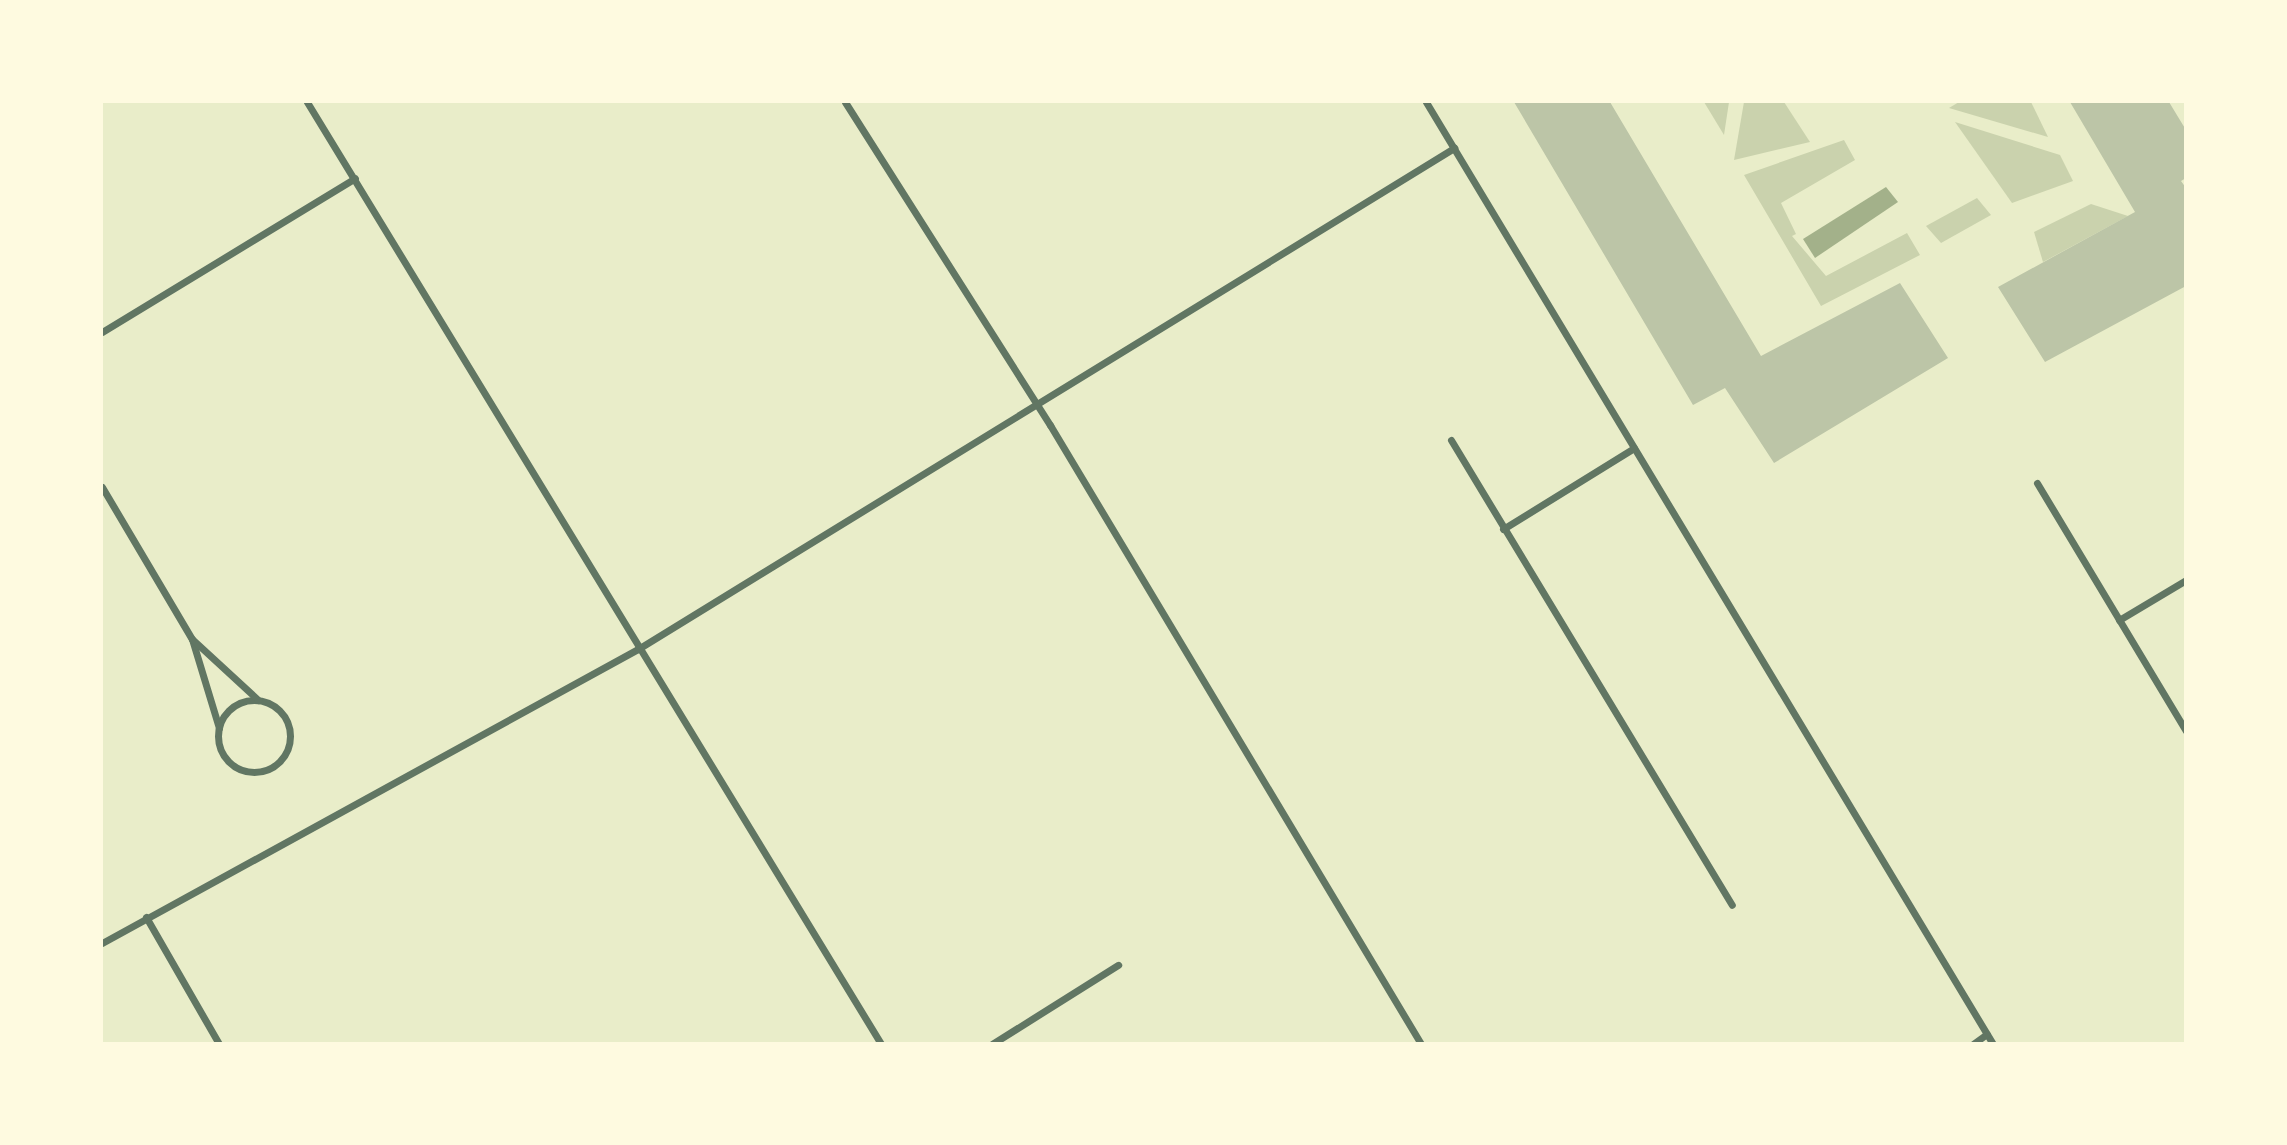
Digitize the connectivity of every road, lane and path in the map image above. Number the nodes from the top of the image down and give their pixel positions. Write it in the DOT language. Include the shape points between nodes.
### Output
graph roads {
  1 [pos="307,102"];
  2 [pos="845,102"];
  3 [pos="1426,102"];
  4 [pos="1454,148"];
  5 [pos="355,178"];
  6 [pos="102,332"];
  7 [pos="1038,406"];
  8 [pos="1451,440"];
  9 [pos="1634,448"];
  10 [pos="2037,482"];
  11 [pos="102,487"];
  12 [pos="1503,529"];
  13 [pos="2186,580"];
  14 [pos="2119,620"];
  15 [pos="192,639"];
  16 [pos="638,649"];
  17 [pos="259,701"];
  18 [pos="219,728"];
  19 [pos="2186,731"];
  20 [pos="1732,905"];
  21 [pos="146,917"];
  22 [pos="102,943"];
  23 [pos="1118,965"];
  24 [pos="1987,1034"];
  25 [pos="219,1044"];
  26 [pos="881,1044"];
  27 [pos="992,1044"];
  28 [pos="1421,1044"];
  29 [pos="1973,1044"];
  30 [pos="1993,1044"];
  1 -- 5 [label="street"];
  2 -- 7 [label="street"];
  3 -- 4 [label="street"];
  4 -- 7 [label="street"];
  4 -- 9 [label="street"];
  5 -- 6 [label="street"];
  5 -- 16 [label="street"];
  7 -- 16 [label="street"];
  7 -- 28 [label="street"];
  8 -- 12 [label="street"];
  9 -- 12 [label="street"];
  9 -- 24 [label="street"];
  10 -- 14 [label="street"];
  11 -- 15 [label="street"];
  12 -- 20 [label="street"];
  13 -- 14 [label="street"];
  14 -- 19 [label="street"];
  15 -- 17 [label="street"];
  15 -- 18 [label="street"];
  16 -- 21 [label="street"];
  16 -- 26 [label="street"];
  17 -- 18 [label="street" via="233,707"];
  17 -- 18 [label="street" via="282,713 288,725 287,751 279,762 256,773 242,771 222,754"];
  21 -- 22 [label="street"];
  21 -- 25 [label="street"];
  23 -- 27 [label="street"];
  24 -- 29 [label="street"];
  24 -- 30 [label="street"];
}
